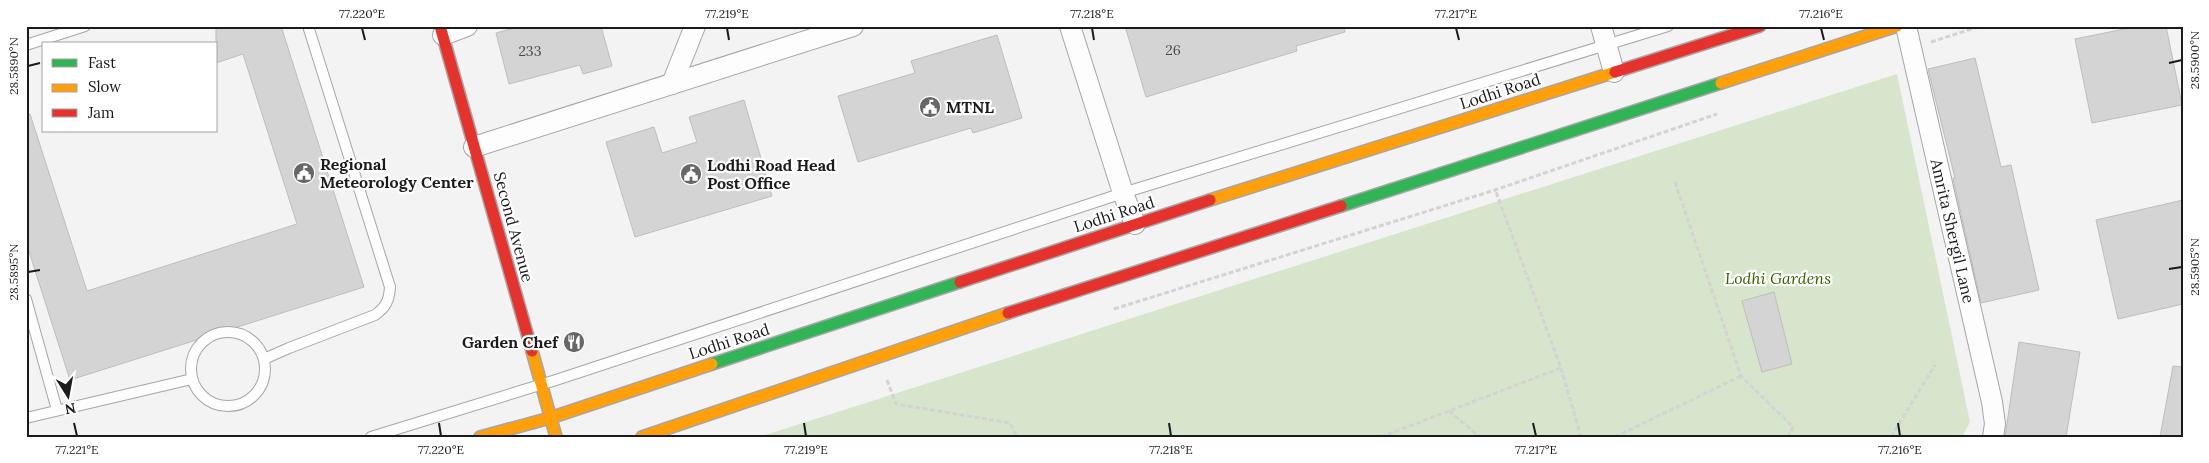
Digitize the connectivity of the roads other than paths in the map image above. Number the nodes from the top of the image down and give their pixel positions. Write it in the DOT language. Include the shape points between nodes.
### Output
graph roads {
  1 [pos="85,26"];
  2 [pos="308,26"];
  3 [pos="467,26"];
  4 [pos="695,26"];
  5 [pos="853,26"];
  6 [pos="1070,26"];
  7 [pos="1601,26"];
  8 [pos="1668,26"];
  9 [pos="1760,26"];
  10 [pos="1897,26"];
  11 [pos="1906,26"];
  12 [pos="442,31"];
  13 [pos="26,44"];
  14 [pos="1606,46"];
  15 [pos="1614,72"];
  16 [pos="672,84"];
  17 [pos="474,147"];
  18 [pos="1123,192"];
  19 [pos="1135,224"];
  20 [pos="26,299"];
  21 [pos="264,359"];
  22 [pos="192,379"];
  23 [pos="540,385"];
  24 [pos="57,410"];
  25 [pos="26,418"];
  26 [pos="550,418"];
  27 [pos="371,437"];
  28 [pos="480,437"];
  29 [pos="556,437"];
  30 [pos="642,437"];
  31 [pos="1993,437"];
  1 -- 13 [label="lane"];
  2 -- 21 [label="lane" via="390,287 389,299 385,309 375,316"];
  3 -- 12 [label="street"];
  4 -- 16 [label="street"];
  5 -- 16 [label="street"];
  6 -- 18 [label="street"];
  7 -- 14 [label="street"];
  8 -- 14 [label="lane"];
  9 -- 15 [label="main road, Lodhi Road"];
  10 -- 30 [label="main road" via="972,325"];
  11 -- 31 [label="street, Amrita Shergil Lane" via="1992,402"];
  12 -- 17 [label="main road, Second Avenue"];
  14 -- 15 [label="street"];
  14 -- 18 [label="lane"];
  15 -- 19 [label="main road, Lodhi Road"];
  16 -- 17 [label="street"];
  17 -- 23 [label="main road, Second Avenue"];
  18 -- 19 [label="street"];
  18 -- 23 [label="lane"];
  19 -- 26 [label="main road, Lodhi Road"];
  20 -- 24 [label="lane"];
  21 -- 22 [label="lane" via="259,348 249,339 225,332 202,343 194,354"];
  21 -- 22 [label="lane" via="264,382 250,400 239,405 216,405 198,391"];
  22 -- 24 [label="lane"];
  23 -- 26 [label="main road, Second Avenue"];
  23 -- 27 [label="lane"];
  24 -- 25 [label="lane"];
  26 -- 28 [label="main road, Lodhi Road"];
  26 -- 29 [label="main road, Second Avenue"];
}
